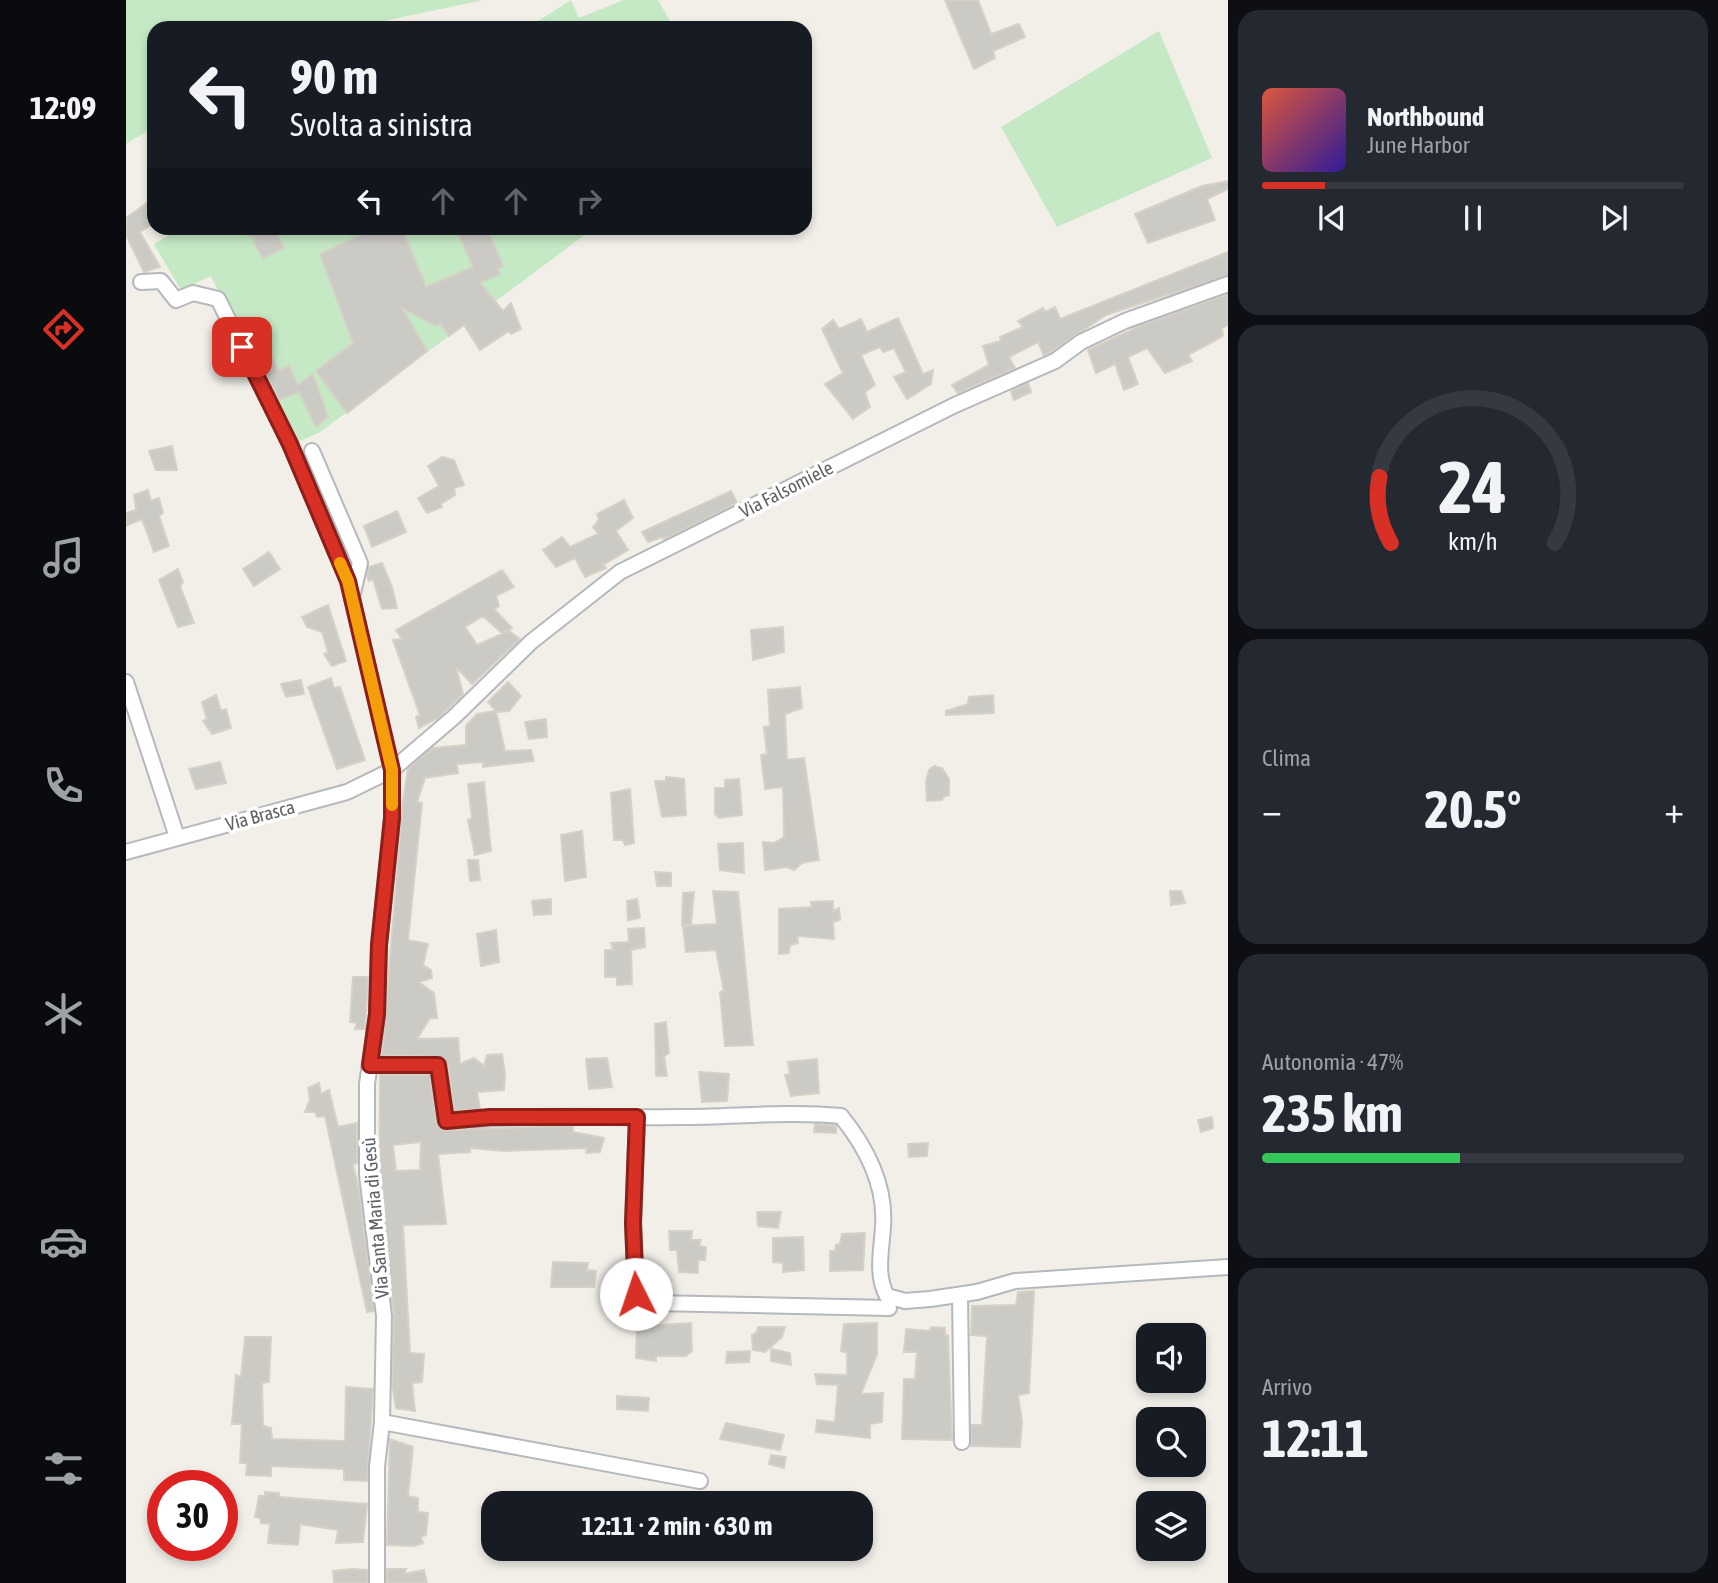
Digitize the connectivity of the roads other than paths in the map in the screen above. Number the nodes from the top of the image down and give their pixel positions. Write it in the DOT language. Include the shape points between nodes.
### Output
graph roads {
  1 [pos="141,282"];
  2 [pos="1228,284"];
  3 [pos="312,451"];
  4 [pos="352,598"];
  5 [pos="126,682"];
  6 [pos="392,770"];
  7 [pos="177,837"];
  8 [pos="126,852"];
  9 [pos="370,1065"];
  10 [pos="637,1117"];
  11 [pos="1228,1267"];
  12 [pos="960,1295"];
  13 [pos="889,1308"];
  14 [pos="383,1422"];
  15 [pos="962,1442"];
  16 [pos="700,1481"];
  17 [pos="377,1583"];
  1 -- 4 [label="street, Via Santa Maria di Gesù" via="161,281 176,300 193,293 218,299 290,444"];
  2 -- 6 [label="street, Via Falsomiele" via="1125,321 1055,361 955,405 620,572 531,642"];
  3 -- 4 [label="street" via="360,563"];
  4 -- 6 [label="street, Via Santa Maria di Gesù"];
  5 -- 7 [label="street"];
  6 -- 7 [label="street, Via Brasca" via="347,792"];
  6 -- 9 [label="street, Via Santa Maria di Gesù" via="392,818"];
  7 -- 8 [label="street, Via Brasca"];
  9 -- 10 [label="street" via="438,1065 446,1121"];
  9 -- 14 [label="street, Via Santa Maria di Gesù" via="367,1175 384,1316"];
  10 -- 12 [label="street" via="803,1112 841,1116 877,1171 884,1222 881,1286 887,1296 905,1301"];
  10 -- 13 [label="street" via="636,1294 652,1303"];
  11 -- 12 [label="street" via="1015,1282"];
  12 -- 15 [label="street"];
  14 -- 16 [label="street"];
  14 -- 17 [label="street, Via Santa Maria di Gesù" via="377,1467"];
}
